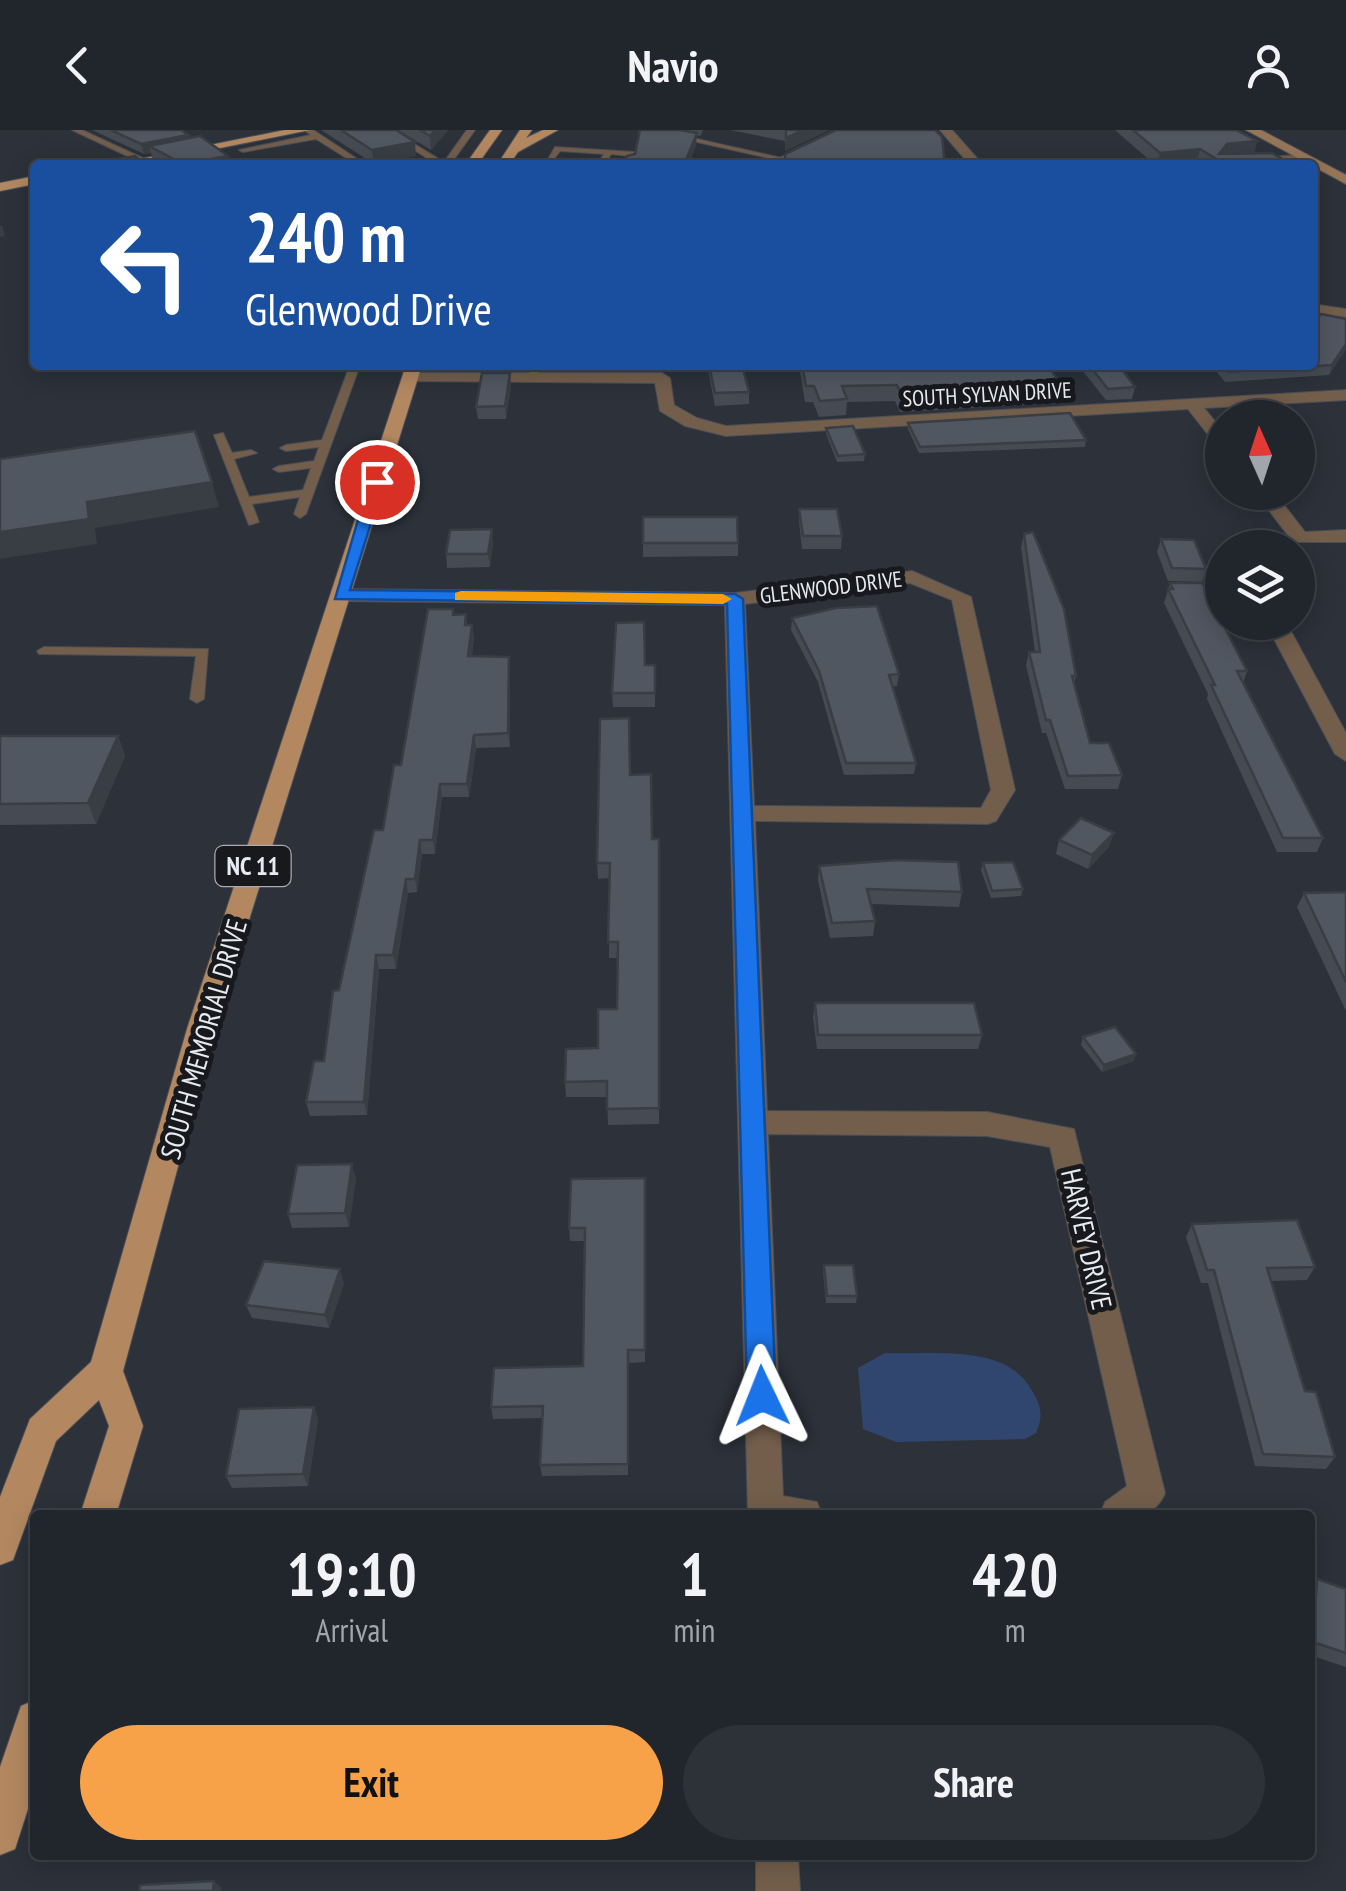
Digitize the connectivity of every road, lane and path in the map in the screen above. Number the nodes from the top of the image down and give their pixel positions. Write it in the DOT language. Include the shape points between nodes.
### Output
graph roads {
  1 [pos="76,130"];
  2 [pos="306,130"];
  3 [pos="386,130"];
  4 [pos="470,130"];
  5 [pos="496,130"];
  6 [pos="526,130"];
  7 [pos="552,130"];
  8 [pos="646,130"];
  9 [pos="688,130"];
  10 [pos="848,130"];
  11 [pos="946,130"];
  12 [pos="1252,130"];
  13 [pos="663,131"];
  14 [pos="318,136"];
  15 [pos="237,147"];
  16 [pos="515,149"];
  17 [pos="609,152"];
  18 [pos="1302,157"];
  19 [pos="254,158"];
  20 [pos="782,159"];
  21 [pos="143,160"];
  22 [pos="355,160"];
  23 [pos="437,160"];
  24 [pos="449,160"];
  25 [pos="475,160"];
  26 [pos="507,160"];
  27 [pos="551,160"];
  28 [pos="604,160"];
  29 [pos="631,160"];
  30 [pos="973,160"];
  31 [pos="1273,160"];
  32 [pos="1308,160"];
  33 [pos="1318,165"];
  34 [pos="1346,180"];
  35 [pos="30,184"];
  36 [pos="0,186"];
  37 [pos="1318,309"];
  38 [pos="1346,313"];
  39 [pos="353,370"];
  40 [pos="412,371"];
  41 [pos="530,371"];
  42 [pos="666,372"];
  43 [pos="1346,396"];
  44 [pos="1194,405"];
  45 [pos="1205,419"];
  46 [pos="219,435"];
  47 [pos="328,443"];
  48 [pos="286,448"];
  49 [pos="251,453"];
  50 [pos="227,457"];
  51 [pos="320,464"];
  52 [pos="279,469"];
  53 [pos="308,492"];
  54 [pos="245,501"];
  55 [pos="300,514"];
  56 [pos="253,522"];
  57 [pos="1346,536"];
  58 [pos="1315,540"];
  59 [pos="340,595"];
  60 [pos="735,599"];
  61 [pos="1285,640"];
  62 [pos="44,651"];
  63 [pos="197,699"];
  64 [pos="1346,754"];
  65 [pos="740,813"];
  66 [pos="752,1122"];
  67 [pos="106,1371"];
  68 [pos="100,1510"];
  69 [pos="766,1510"];
  70 [pos="1125,1510"];
  71 [pos="3,1529"];
  72 [pos="30,1736"];
  73 [pos="0,1834"];
  74 [pos="777,1860"];
  75 [pos="778,1891"];
  1 -- 21 [label="lane"];
  2 -- 14 [label="lane"];
  2 -- 15 [label="main road"];
  3 -- 23 [label="lane"];
  4 -- 24 [label="lane"];
  5 -- 25 [label="main road"];
  6 -- 16 [label="main road"];
  7 -- 16 [label="main road"];
  8 -- 13 [label="lane"];
  9 -- 20 [label="lane"];
  10 -- 20 [label="street"];
  11 -- 30 [label="street"];
  12 -- 18 [label="main road"];
  13 -- 20 [label="lane"];
  14 -- 15 [label="lane"];
  14 -- 22 [label="lane"];
  15 -- 19 [label="lane"];
  15 -- 21 [label="main road"];
  16 -- 26 [label="main road"];
  17 -- 27 [label="lane" via="558,149"];
  17 -- 28 [label="lane"];
  17 -- 29 [label="lane" via="634,154"];
  18 -- 31 [label="street"];
  18 -- 32 [label="main road"];
  33 -- 34 [label="main road"];
  35 -- 36 [label="main road"];
  37 -- 38 [label="street"];
  39 -- 47 [label="lane"];
  40 -- 41 [label="street"];
  40 -- 59 [label="main road, SOUTH MEMORIAL DRIVE / NC 11"];
  41 -- 42 [label="street"];
  42 -- 44 [label="street, SOUTH SYLVAN DRIVE" via="666,407 726,432"];
  43 -- 44 [label="street, SOUTH SYLVAN DRIVE"];
  44 -- 45 [label="street"];
  46 -- 50 [label="lane"];
  47 -- 48 [label="lane"];
  47 -- 51 [label="lane"];
  49 -- 50 [label="lane"];
  50 -- 54 [label="lane" via="241,476"];
  51 -- 52 [label="lane"];
  51 -- 53 [label="lane"];
  53 -- 54 [label="lane"];
  53 -- 55 [label="lane"];
  54 -- 56 [label="lane"];
  57 -- 58 [label="street"];
  59 -- 60 [label="street, GLENWOOD DRIVE"];
  59 -- 67 [label="main road, SOUTH MEMORIAL DRIVE / NC 11" via="202,1028"];
  60 -- 65 [label="street"];
  60 -- 65 [label="street, GLENWOOD DRIVE" via="912,577 962,596 1003,790 988,816"];
  61 -- 64 [label="street"];
  62 -- 63 [label="lane" via="203,652"];
  65 -- 66 [label="street"];
  66 -- 69 [label="street"];
  66 -- 70 [label="street, HARVEY DRIVE" via="987,1124 1063,1137 1147,1493"];
  67 -- 68 [label="main road" via="126,1426"];
  67 -- 71 [label="main road" via="42,1431"];
  72 -- 73 [label="main road"];
  74 -- 75 [label="street"];
}
